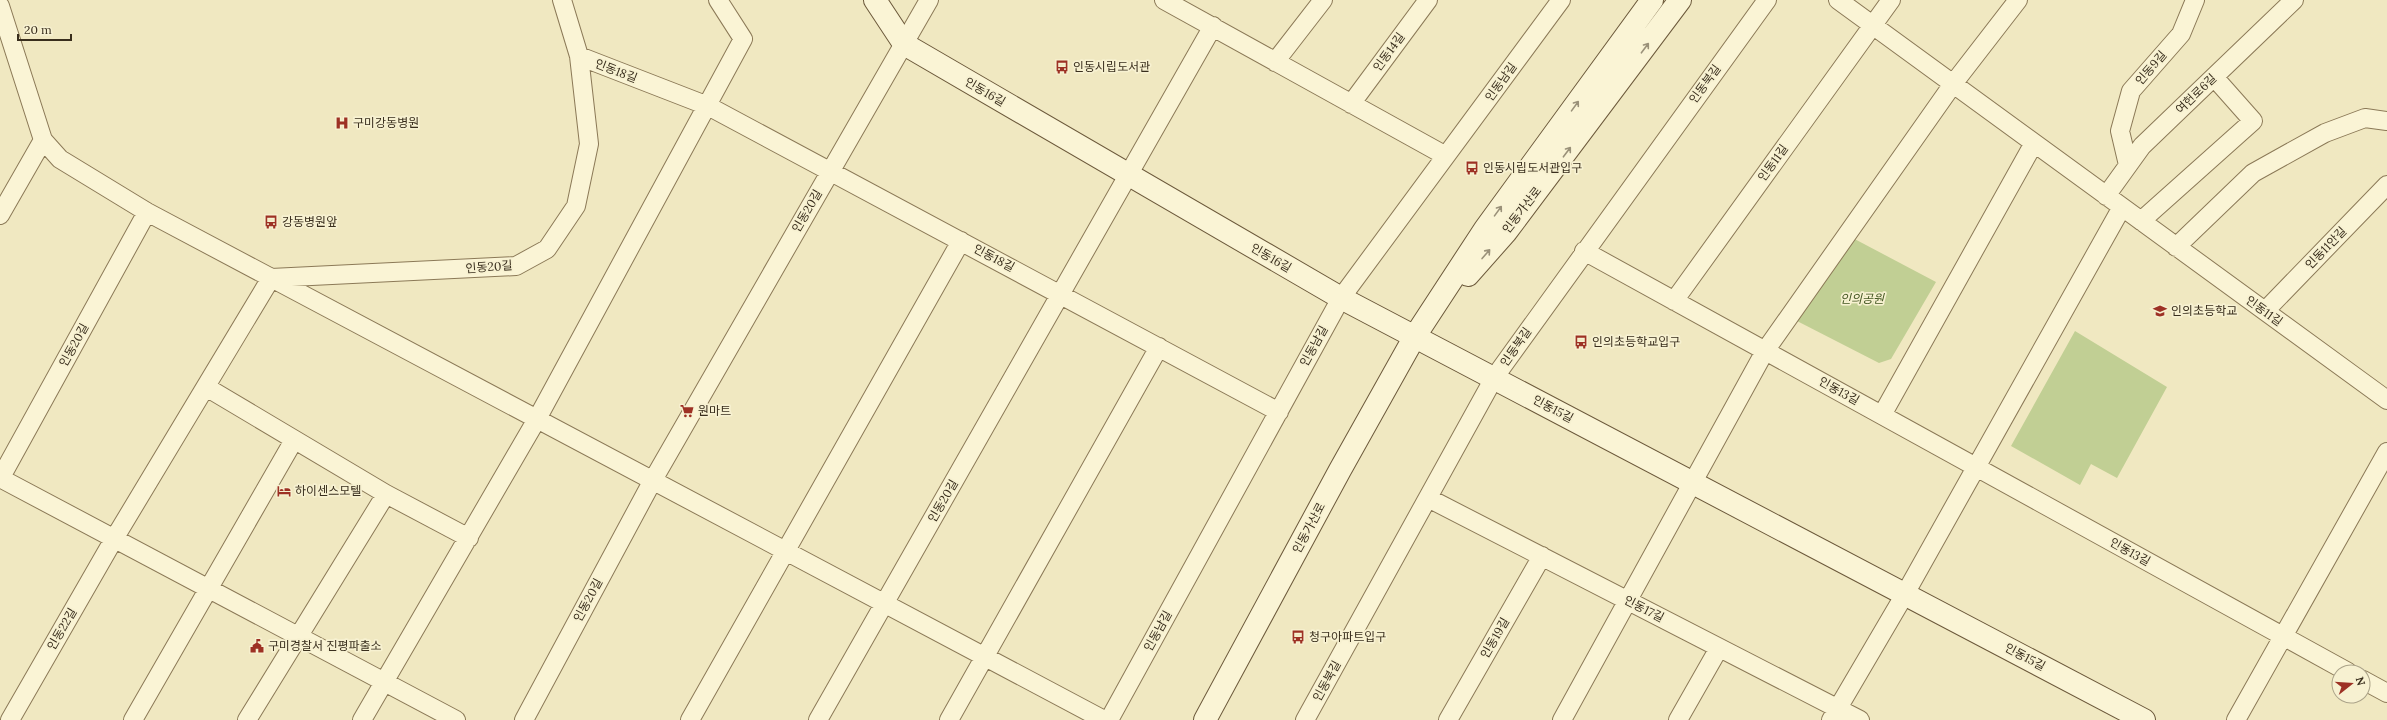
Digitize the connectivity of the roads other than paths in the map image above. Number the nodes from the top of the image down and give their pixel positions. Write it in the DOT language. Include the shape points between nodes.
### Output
graph roads {
  1 [pos="562,0"];
  2 [pos="718,0"];
  3 [pos="875,0"];
  4 [pos="929,0"];
  5 [pos="1164,0"];
  6 [pos="1323,0"];
  7 [pos="1428,0"];
  8 [pos="1561,0"];
  9 [pos="1652,0"];
  10 [pos="1680,0"];
  11 [pos="1767,0"];
  12 [pos="1838,0"];
  13 [pos="1891,0"];
  14 [pos="2018,0"];
  15 [pos="2195,0"];
  16 [pos="2294,0"];
  17 [pos="0,6"];
  18 [pos="1872,24"];
  19 [pos="1213,26"];
  20 [pos="904,44"];
  21 [pos="579,56"];
  22 [pos="1275,62"];
  23 [pos="2214,77"];
  24 [pos="1953,84"];
  25 [pos="1351,104"];
  26 [pos="708,106"];
  27 [pos="2387,121"];
  28 [pos="43,140"];
  29 [pos="2034,142"];
  30 [pos="1446,156"];
  31 [pos="2128,165"];
  32 [pos="830,170"];
  33 [pos="1128,176"];
  34 [pos="2387,185"];
  35 [pos="2106,196"];
  36 [pos="2122,207"];
  37 [pos="148,212"];
  38 [pos="0,215"];
  39 [pos="2141,221"];
  40 [pos="961,241"];
  41 [pos="2176,247"];
  42 [pos="1584,251"];
  43 [pos="271,278"];
  44 [pos="1061,295"];
  45 [pos="1341,298"];
  46 [pos="1674,301"];
  47 [pos="2265,311"];
  48 [pos="1415,336"];
  49 [pos="1159,348"];
  50 [pos="1765,351"];
  51 [pos="1494,378"];
  52 [pos="206,387"];
  53 [pos="2387,400"];
  54 [pos="1278,412"];
  55 [pos="1882,415"];
  56 [pos="537,419"];
  57 [pos="294,440"];
  58 [pos="2387,452"];
  59 [pos="1976,467"];
  60 [pos="0,479"];
  61 [pos="653,480"];
  62 [pos="1692,482"];
  63 [pos="386,494"];
  64 [pos="1428,498"];
  65 [pos="469,538"];
  66 [pos="114,539"];
  67 [pos="787,552"];
  68 [pos="1542,556"];
  69 [pos="208,588"];
  70 [pos="1905,594"];
  71 [pos="1628,601"];
  72 [pos="885,604"];
  73 [pos="299,636"];
  74 [pos="2283,636"];
  75 [pos="1719,648"];
  76 [pos="985,657"];
  77 [pos="2334,664"];
  78 [pos="385,682"];
  79 [pos="2371,684"];
  80 [pos="2387,693"];
  81 [pos="1834,714"];
  82 [pos="10,720"];
  83 [pos="133,720"];
  84 [pos="247,720"];
  85 [pos="362,720"];
  86 [pos="456,720"];
  87 [pos="524,720"];
  88 [pos="690,720"];
  89 [pos="818,720"];
  90 [pos="949,720"];
  91 [pos="1104,720"];
  92 [pos="1109,720"];
  93 [pos="1205,720"];
  94 [pos="1305,720"];
  95 [pos="1448,720"];
  96 [pos="1562,720"];
  97 [pos="1678,720"];
  98 [pos="1860,720"];
  99 [pos="2144,720"];
  100 [pos="2236,720"];
  1 -- 21 [label="street, 인동18길"];
  2 -- 26 [label="street" via="743,39"];
  3 -- 20 [label="street, 인동16길"];
  4 -- 20 [label="street"];
  5 -- 19 [label="street"];
  6 -- 22 [label="street"];
  7 -- 25 [label="street, 인동14길"];
  8 -- 30 [label="street, 인동남길"];
  48 -- 9 [label="street, 인동가산로, one-way" via="1485,229"];
  48 -- 10 [label="street, 인동가산로, one-way" via="1506,232"];
  11 -- 42 [label="street, 인동북길"];
  12 -- 18 [label="street, 인동11길"];
  13 -- 18 [label="street"];
  14 -- 24 [label="street"];
  15 -- 31 [label="street, 인동9길" via="2181,34 2131,91 2120,131"];
  16 -- 23 [label="street, 여헌로6길"];
  17 -- 28 [label="street"];
  18 -- 24 [label="street, 인동11길"];
  18 -- 46 [label="street, 인동11길"];
  19 -- 22 [label="street"];
  19 -- 33 [label="street"];
  20 -- 32 [label="street"];
  20 -- 33 [label="street, 인동16길"];
  21 -- 26 [label="street, 인동18길"];
  21 -- 43 [label="street, 인동20길" via="590,144 576,206 547,249 516,266"];
  22 -- 25 [label="street"];
  23 -- 31 [label="street, 여헌로6길" via="2142,146"];
  23 -- 39 [label="street" via="2253,121"];
  24 -- 29 [label="street, 인동11길"];
  24 -- 50 [label="street"];
  25 -- 30 [label="street"];
  26 -- 32 [label="street, 인동18길"];
  26 -- 56 [label="street"];
  27 -- 41 [label="street" via="2365,118 2325,133 2253,173"];
  28 -- 37 [label="street" via="60,159"];
  28 -- 38 [label="street"];
  29 -- 35 [label="street, 인동11길"];
  29 -- 55 [label="street"];
  30 -- 45 [label="street, 인동남길"];
  31 -- 35 [label="street, 여헌로6길"];
  32 -- 40 [label="street, 인동18길"];
  32 -- 61 [label="street, 인동20길"];
  33 -- 44 [label="street"];
  33 -- 45 [label="street, 인동16길"];
  34 -- 47 [label="street, 인동11안길"];
  35 -- 36 [label="street, 인동11길"];
  36 -- 39 [label="street, 인동11길"];
  36 -- 59 [label="street"];
  37 -- 43 [label="street"];
  37 -- 60 [label="street, 인동20길"];
  39 -- 41 [label="street, 인동11길"];
  40 -- 44 [label="street, 인동18길"];
  40 -- 67 [label="street"];
  41 -- 47 [label="street, 인동11길"];
  42 -- 46 [label="street, 인동13길"];
  42 -- 51 [label="street, 인동북길"];
  43 -- 52 [label="street"];
  43 -- 56 [label="street"];
  44 -- 49 [label="street, 인동18길"];
  44 -- 72 [label="street, 인동20길"];
  45 -- 48 [label="street, 인동16길"];
  45 -- 54 [label="street, 인동남길"];
  46 -- 50 [label="street, 인동13길"];
  47 -- 53 [label="street, 인동11길"];
  48 -- 51 [label="street, 인동15길"];
  48 -- 93 [label="street, 인동가산로"];
  49 -- 54 [label="street, 인동18길"];
  49 -- 76 [label="street"];
  50 -- 55 [label="street, 인동13길"];
  50 -- 62 [label="street"];
  51 -- 62 [label="street, 인동15길"];
  51 -- 64 [label="street, 인동북길"];
  52 -- 57 [label="street"];
  52 -- 66 [label="street"];
  54 -- 92 [label="street, 인동남길"];
  55 -- 59 [label="street, 인동13길"];
  56 -- 61 [label="street"];
  56 -- 65 [label="street"];
  57 -- 63 [label="street"];
  57 -- 69 [label="street"];
  58 -- 74 [label="street"];
  59 -- 70 [label="street"];
  59 -- 74 [label="street, 인동13길"];
  60 -- 66 [label="street"];
  61 -- 67 [label="street"];
  61 -- 87 [label="street, 인동20길"];
  62 -- 70 [label="street, 인동15길"];
  62 -- 71 [label="street"];
  63 -- 65 [label="street"];
  63 -- 73 [label="street"];
  64 -- 68 [label="street, 인동17길"];
  64 -- 94 [label="street, 인동북길"];
  65 -- 78 [label="street"];
  66 -- 69 [label="street"];
  66 -- 82 [label="street, 인동22길"];
  67 -- 72 [label="street"];
  67 -- 88 [label="street"];
  68 -- 71 [label="street, 인동17길"];
  68 -- 95 [label="street, 인동19길"];
  69 -- 73 [label="street"];
  69 -- 83 [label="street"];
  70 -- 81 [label="street"];
  70 -- 99 [label="street, 인동15길"];
  71 -- 75 [label="street, 인동17길"];
  71 -- 96 [label="street"];
  72 -- 76 [label="street"];
  72 -- 89 [label="street, 인동20길"];
  73 -- 78 [label="street"];
  73 -- 84 [label="street"];
  74 -- 77 [label="street, 인동13길"];
  74 -- 100 [label="street"];
  75 -- 81 [label="street, 인동17길"];
  75 -- 97 [label="street"];
  76 -- 90 [label="street"];
  76 -- 91 [label="street"];
  78 -- 85 [label="street"];
  78 -- 86 [label="street"];
  79 -- 80 [label="street"];
  81 -- 98 [label="street, 인동17길"];
}
